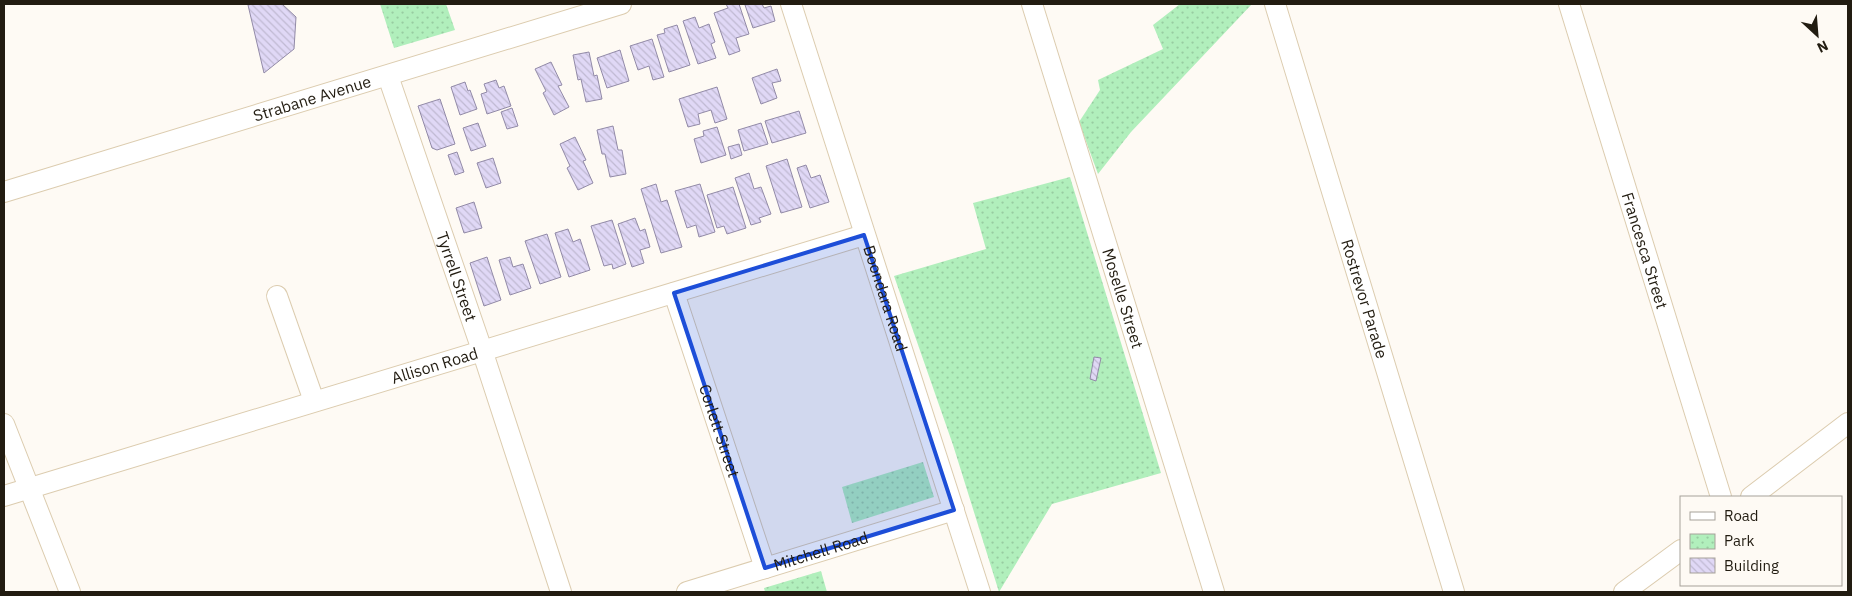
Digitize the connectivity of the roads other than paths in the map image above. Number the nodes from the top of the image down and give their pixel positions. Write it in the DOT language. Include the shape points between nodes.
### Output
graph roads {
  1 [pos="621,4"];
  2 [pos="791,4"];
  3 [pos="1032,4"];
  4 [pos="1275,4"];
  5 [pos="1569,4"];
  6 [pos="388,76"];
  7 [pos="4,192"];
  8 [pos="864,235"];
  9 [pos="674,293"];
  10 [pos="278,296"];
  11 [pos="482,350"];
  12 [pos="314,401"];
  13 [pos="1848,423"];
  14 [pos="4,424"];
  15 [pos="30,489"];
  16 [pos="4,496"];
  17 [pos="1721,496"];
  18 [pos="1752,496"];
  19 [pos="954,510"];
  20 [pos="1680,551"];
  21 [pos="765,568"];
  22 [pos="70,592"];
  23 [pos="560,592"];
  24 [pos="687,592"];
  25 [pos="980,592"];
  26 [pos="1214,592"];
  27 [pos="1454,592"];
  28 [pos="1624,592"];
  1 -- 6 [label="street, Strabane Avenue"];
  2 -- 8 [label="street, Boondara Road"];
  3 -- 26 [label="street, Moselle Street"];
  4 -- 27 [label="street, Rostrevor Parade"];
  5 -- 17 [label="street, Francesca Street"];
  6 -- 7 [label="street, Strabane Avenue"];
  6 -- 11 [label="street, Tyrrell Street"];
  8 -- 9 [label="street, Allison Road"];
  8 -- 19 [label="street, Boondara Road"];
  9 -- 11 [label="street, Allison Road"];
  9 -- 21 [label="street, Corlett Street"];
  10 -- 12 [label="street"];
  11 -- 12 [label="street, Allison Road"];
  11 -- 23 [label="street, Tyrrell Street"];
  12 -- 15 [label="street, Allison Road"];
  13 -- 18 [label="street"];
  14 -- 15 [label="street"];
  15 -- 16 [label="street, Allison Road"];
  15 -- 22 [label="street"];
  19 -- 21 [label="street, Mitchell Road"];
  19 -- 25 [label="street, Boondara Road"];
  20 -- 28 [label="street"];
  21 -- 24 [label="street, Mitchell Road"];
}
